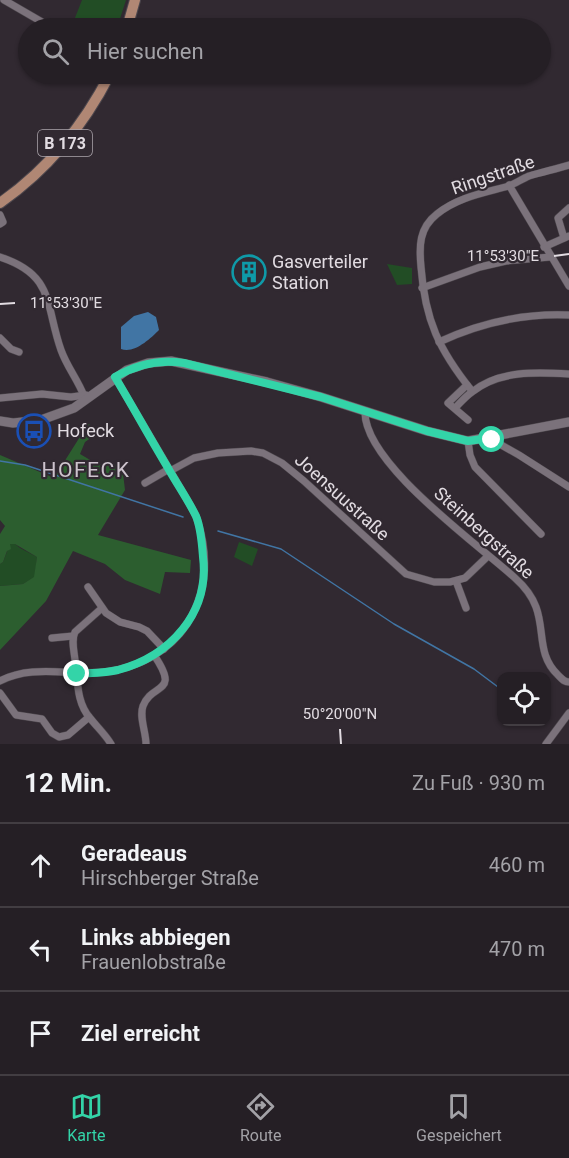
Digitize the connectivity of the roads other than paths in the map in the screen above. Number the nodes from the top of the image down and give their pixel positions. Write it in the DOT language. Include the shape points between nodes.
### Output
graph roads {
  1 [pos="4,0"];
  2 [pos="135,0"];
  3 [pos="35,18"];
  4 [pos="130,18"];
  5 [pos="104,84"];
  6 [pos="569,165"];
  7 [pos="509,186"];
  8 [pos="3,201"];
  9 [pos="569,208"];
  10 [pos="0,215"];
  11 [pos="0,224"];
  12 [pos="566,237"];
  13 [pos="544,247"];
  14 [pos="0,257"];
  15 [pos="550,257"];
  16 [pos="569,286"];
  17 [pos="422,288"];
  18 [pos="569,315"];
  19 [pos="0,338"];
  20 [pos="439,342"];
  21 [pos="19,352"];
  22 [pos="569,374"];
  23 [pos="115,377"];
  24 [pos="470,388"];
  25 [pos="94,395"];
  26 [pos="84,396"];
  27 [pos="0,398"];
  28 [pos="365,411"];
  29 [pos="468,420"];
  30 [pos="0,421"];
  31 [pos="569,422"];
  32 [pos="490,439"];
  33 [pos="468,441"];
  34 [pos="169,470"];
  35 [pos="146,483"];
  36 [pos="569,487"];
  37 [pos="541,534"];
  38 [pos="488,556"];
  39 [pos="456,581"];
  40 [pos="88,587"];
  41 [pos="102,608"];
  42 [pos="466,608"];
  43 [pos="73,636"];
  44 [pos="52,638"];
  45 [pos="164,649"];
  46 [pos="154,655"];
  47 [pos="77,674"];
  48 [pos="0,679"];
  49 [pos="569,682"];
  50 [pos="0,693"];
  51 [pos="569,713"];
  52 [pos="89,717"];
  53 [pos="111,744"];
  54 [pos="146,744"];
  55 [pos="546,744"];
  1 -- 3 [label="street"];
  2 -- 4 [label="main road"];
  5 -- 8 [label="main road, B 173" via="64,144 31,179"];
  6 -- 7 [label="street, Ringstraße"];
  7 -- 13 [label="street"];
  7 -- 17 [label="street, Ringstraße" via="471,195 425,225 420,243"];
  9 -- 12 [label="street" via="558,218"];
  10 -- 11 [label="street"];
  12 -- 13 [label="street"];
  13 -- 15 [label="street"];
  14 -- 26 [label="street" via="12,260 39,279 61,349"];
  15 -- 16 [label="street"];
  15 -- 17 [label="street" via="480,267"];
  17 -- 20 [label="street, Ringstraße" via="425,308"];
  18 -- 20 [label="street" via="499,321"];
  19 -- 21 [label="street"];
  20 -- 24 [label="street, Ringstraße"];
  22 -- 24 [label="street" via="532,372"];
  23 -- 25 [label="main road"];
  23 -- 28 [label="main road" via="148,363 171,361 277,385"];
  23 -- 34 [label="street"];
  24 -- 29 [label="street" via="448,403"];
  25 -- 26 [label="street"];
  25 -- 30 [label="main road" via="74,408 41,420"];
  26 -- 27 [label="street"];
  28 -- 33 [label="main road"];
  28 -- 38 [label="street, Steinbergstraße" via="366,424 379,450 416,492"];
  31 -- 32 [label="main road"];
  32 -- 33 [label="main road"];
  32 -- 36 [label="street"];
  33 -- 37 [label="street" via="475,467"];
  34 -- 35 [label="street, Joensuustraße"];
  34 -- 39 [label="street, Joensuustraße" via="194,458 218,453 263,453 301,478 405,574 434,582"];
  34 -- 45 [label="street" via="196,518 204,565 199,604 178,637"];
  38 -- 39 [label="street" via="465,578"];
  38 -- 49 [label="street, Steinbergstraße" via="529,593 540,620 540,635 550,668"];
  39 -- 42 [label="street"];
  40 -- 41 [label="street"];
  41 -- 43 [label="street"];
  41 -- 45 [label="street" via="112,618 147,631"];
  43 -- 44 [label="street"];
  43 -- 47 [label="street"];
  45 -- 46 [label="street"];
  46 -- 47 [label="street" via="116,671"];
  46 -- 54 [label="street" via="165,680 143,706"];
  47 -- 48 [label="street" via="33,671"];
  47 -- 52 [label="street" via="79,694"];
  50 -- 52 [label="street" via="16,715 38,717 59,737 68,735"];
  51 -- 55 [label="street"];
  52 -- 53 [label="street"];
}
